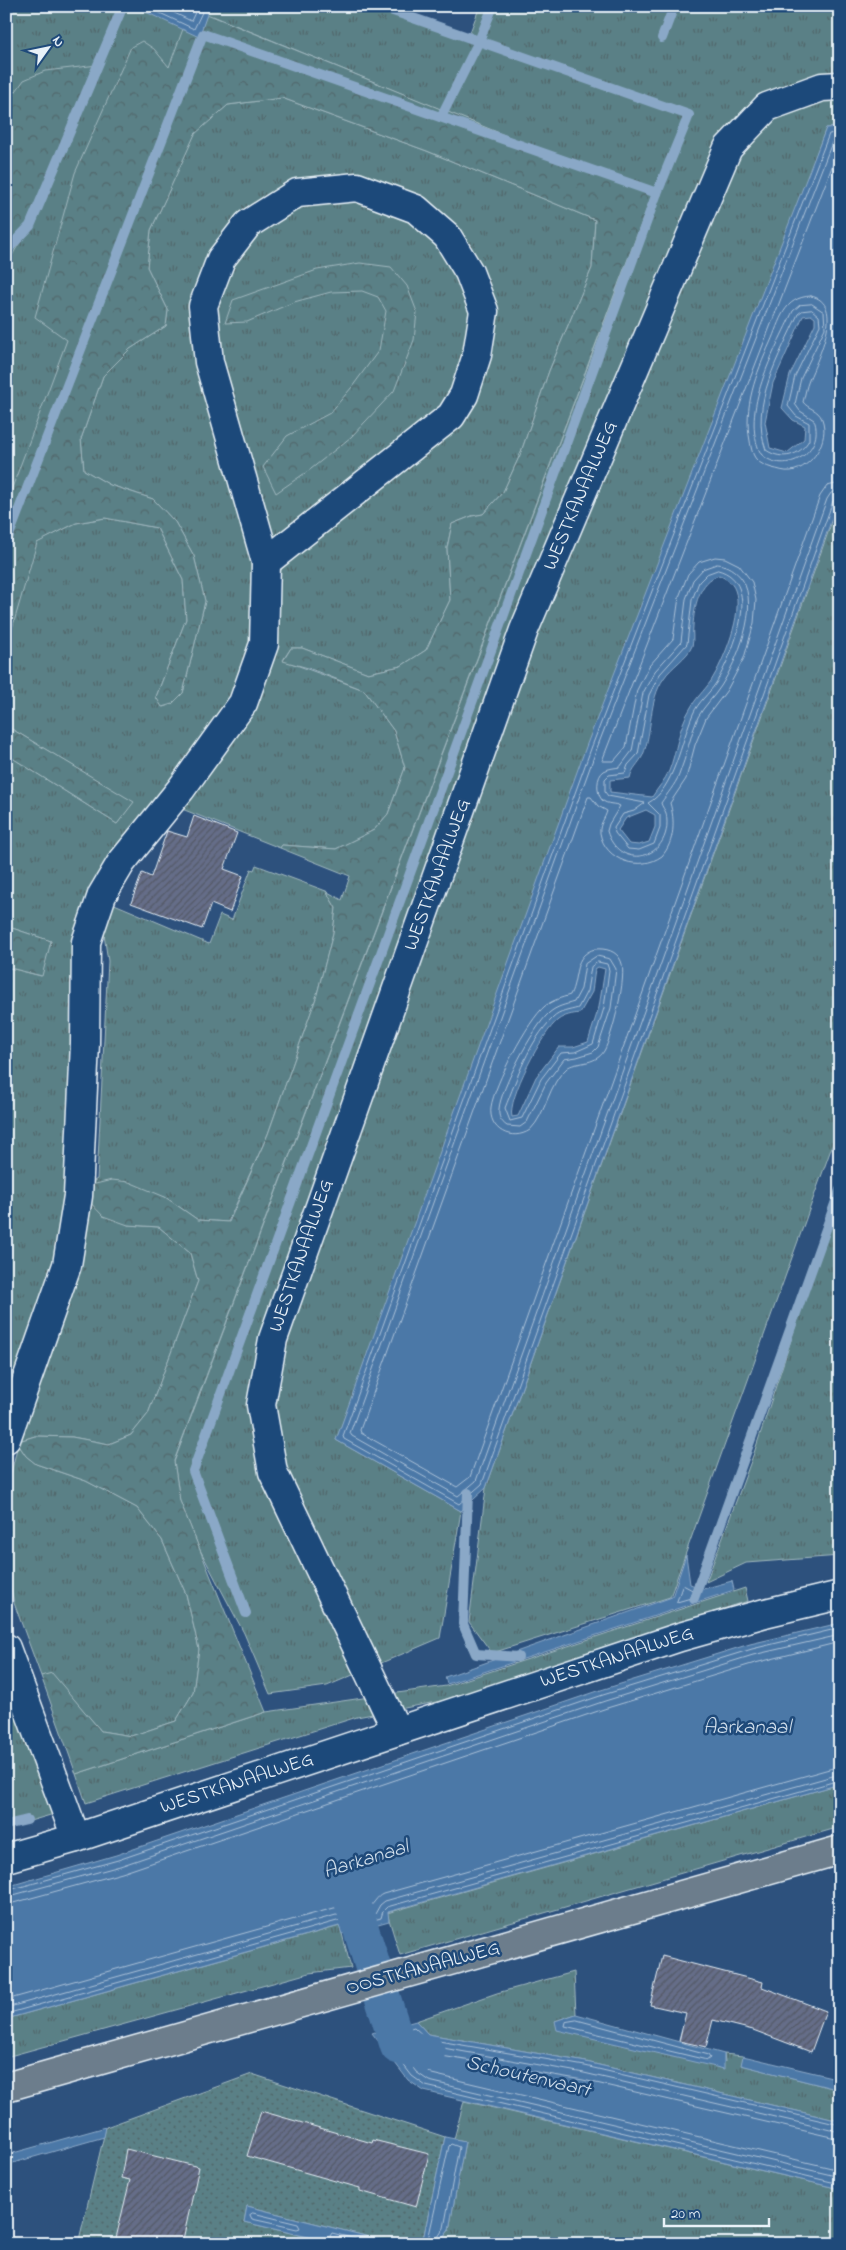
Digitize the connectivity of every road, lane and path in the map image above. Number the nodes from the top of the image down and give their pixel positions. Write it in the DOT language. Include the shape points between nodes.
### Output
graph roads {
  1 [pos="840,86"];
  2 [pos="266,562"];
  3 [pos="6,1439"];
  4 [pos="840,1595"];
  5 [pos="6,1648"];
  6 [pos="398,1731"];
  7 [pos="76,1838"];
  8 [pos="840,1850"];
  9 [pos="6,1858"];
  10 [pos="6,2087"];
  1 -- 6 [label="street, WESTKANAALWEG" via="822,87 767,107 728,148 524,630 273,1339 261,1405 273,1472"];
  2 -- 2 [label="street" via="209,362 203,306 220,259 248,224 297,193 357,187 416,209 447,236 468,272 484,311 477,355 464,395 451,416"];
  2 -- 3 [label="street" via="264,644 243,703 102,894 86,942 78,1196 67,1265"];
  4 -- 6 [label="street, WESTKANAALWEG" via="680,1637"];
  5 -- 7 [label="street"];
  6 -- 7 [label="street, WESTKANAALWEG"];
  7 -- 9 [label="street, WESTKANAALWEG"];
  8 -- 10 [label="main road, OOSTKANAALWEG"];
}
